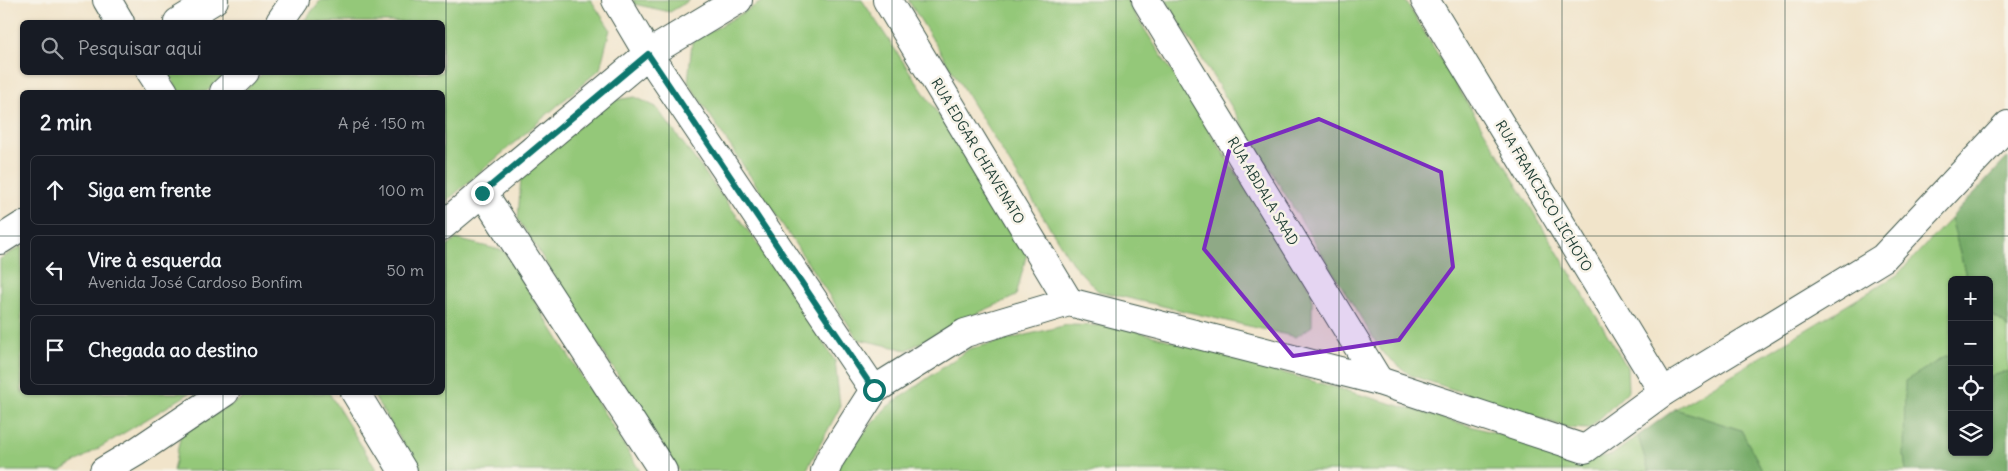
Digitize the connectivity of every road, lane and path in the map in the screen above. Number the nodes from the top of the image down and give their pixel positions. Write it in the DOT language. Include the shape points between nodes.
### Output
graph roads {
  1 [pos="107,0"];
  2 [pos="214,0"];
  3 [pos="296,0"];
  4 [pos="616,0"];
  5 [pos="738,0"];
  6 [pos="887,0"];
  7 [pos="1146,0"];
  8 [pos="1426,0"];
  9 [pos="119,20"];
  10 [pos="181,20"];
  11 [pos="281,20"];
  12 [pos="648,54"];
  13 [pos="153,75"];
  14 [pos="242,75"];
  15 [pos="163,90"];
  16 [pos="226,90"];
  17 [pos="2008,125"];
  18 [pos="482,193"];
  19 [pos="445,224"];
  20 [pos="1069,302"];
  21 [pos="1379,381"];
  22 [pos="874,390"];
  23 [pos="1663,392"];
  24 [pos="221,395"];
  25 [pos="357,395"];
  26 [pos="141,462"];
  27 [pos="104,471"];
  28 [pos="403,471"];
  29 [pos="663,471"];
  30 [pos="825,471"];
  1 -- 9 [label="street"];
  2 -- 10 [label="street"];
  3 -- 11 [label="street"];
  4 -- 12 [label="street"];
  5 -- 12 [label="street"];
  6 -- 20 [label="street, RUA EDGAR CHIAVENATO"];
  7 -- 21 [label="street, RUA ABDALA SAAD"];
  8 -- 23 [label="street, RUA FRANCISCO LICHOTO"];
  12 -- 18 [label="street"];
  12 -- 22 [label="street"];
  13 -- 15 [label="street"];
  14 -- 16 [label="street"];
  17 -- 23 [label="street" via="1883,258"];
  18 -- 19 [label="street"];
  18 -- 29 [label="street"];
  20 -- 21 [label="street"];
  20 -- 22 [label="street" via="965,333"];
  21 -- 23 [label="street" via="1585,449"];
  22 -- 30 [label="street"];
  24 -- 26 [label="street"];
  25 -- 28 [label="street"];
  26 -- 27 [label="street"];
}
